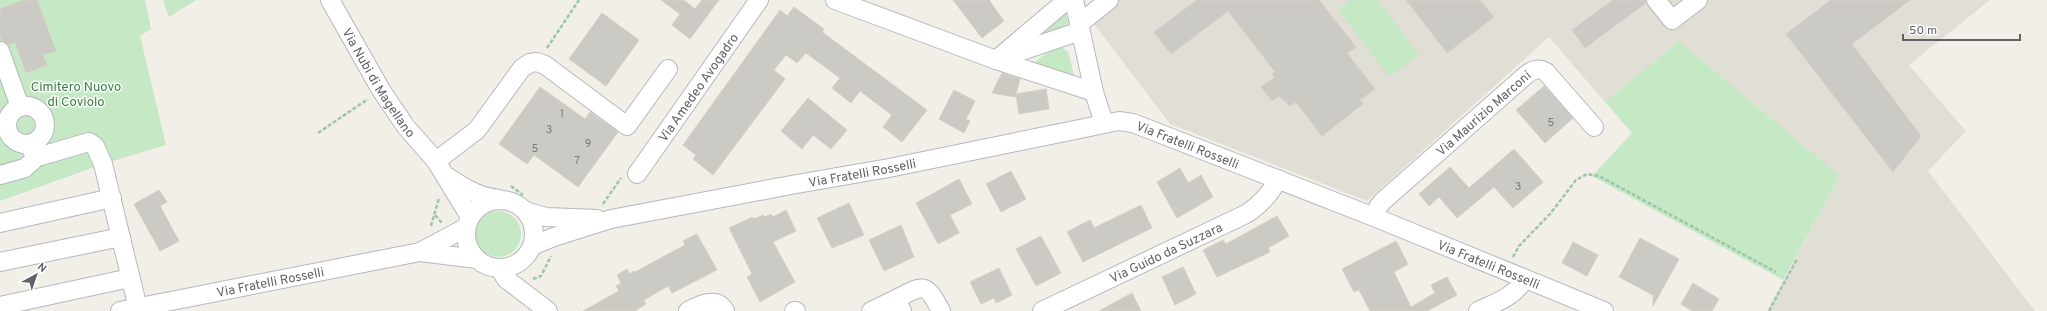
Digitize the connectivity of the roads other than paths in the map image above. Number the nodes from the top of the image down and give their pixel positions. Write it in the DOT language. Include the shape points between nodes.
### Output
graph roads {
  1 [pos="330,0"];
  2 [pos="759,0"];
  3 [pos="835,0"];
  4 [pos="1067,0"];
  5 [pos="1074,0"];
  6 [pos="1109,0"];
  7 [pos="1656,0"];
  8 [pos="1698,0"];
  9 [pos="1080,27"];
  10 [pos="0,51"];
  11 [pos="996,60"];
  12 [pos="668,70"];
  13 [pos="1094,92"];
  14 [pos="20,107"];
  15 [pos="1104,123"];
  16 [pos="1594,127"];
  17 [pos="33,150"];
  18 [pos="440,168"];
  19 [pos="637,174"];
  20 [pos="0,175"];
  21 [pos="1278,179"];
  22 [pos="112,198"];
  23 [pos="498,199"];
  24 [pos="525,211"];
  25 [pos="1374,217"];
  26 [pos="612,219"];
  27 [pos="468,222"];
  28 [pos="0,224"];
  29 [pos="121,236"];
  30 [pos="420,252"];
  31 [pos="527,253"];
  32 [pos="476,260"];
  33 [pos="0,262"];
  34 [pos="499,268"];
  35 [pos="130,278"];
  36 [pos="1524,280"];
  37 [pos="530,296"];
  38 [pos="899,305"];
  39 [pos="0,306"];
  40 [pos="138,308"];
  41 [pos="120,311"];
  42 [pos="548,311"];
  43 [pos="688,311"];
  44 [pos="725,311"];
  45 [pos="871,311"];
  46 [pos="940,311"];
  47 [pos="1042,311"];
  48 [pos="1478,311"];
  49 [pos="1604,311"];
  1 -- 18 [label="street, Via Nubi di Magellano" via="381,90"];
  2 -- 19 [label="street, Via Amedeo Avogadro"];
  3 -- 11 [label="street"];
  4 -- 11 [label="street"];
  5 -- 9 [label="street"];
  6 -- 9 [label="street"];
  7 -- 8 [label="street" via="1672,20"];
  9 -- 11 [label="street"];
  9 -- 13 [label="street"];
  10 -- 14 [label="street"];
  11 -- 13 [label="street"];
  12 -- 18 [label="street" via="627,126 545,65 530,63 516,75 477,130"];
  13 -- 15 [label="street"];
  14 -- 17 [label="street" via="10,114 7,126 11,137"];
  14 -- 17 [label="street" via="38,110 44,121 43,133 34,142"];
  15 -- 21 [label="street, Via Fratelli Rosselli" via="1134,123"];
  15 -- 26 [label="street, Via Fratelli Rosselli" via="889,168 755,185"];
  16 -- 25 [label="street, Via Maurizio Marconi" via="1546,72 1535,69 1383,201"];
  17 -- 20 [label="street" via="25,168"];
  17 -- 22 [label="street" via="89,142 95,146 103,164"];
  18 -- 23 [label="street, Via Nubi di Magellano" via="465,189 487,198"];
  18 -- 27 [label="street, Via Nubi di Magellano"];
  21 -- 25 [label="street, Via Fratelli Rosselli"];
  21 -- 47 [label="street, Via Guido da Suzzara" via="1260,205 1246,214"];
  22 -- 28 [label="street"];
  22 -- 29 [label="street"];
  23 -- 24 [label="street, Via Fratelli Rosselli" via="517,204"];
  23 -- 27 [label="street, Via Fratelli Rosselli" via="482,204"];
  24 -- 26 [label="street, Via Fratelli Rosselli" via="546,217"];
  24 -- 31 [label="street" via="534,227"];
  25 -- 36 [label="street, Via Fratelli Rosselli"];
  26 -- 31 [label="street, Via Fratelli Rosselli" via="554,237"];
  27 -- 30 [label="street, Via Fratelli Rosselli"];
  27 -- 32 [label="street" via="468,248"];
  29 -- 33 [label="street"];
  29 -- 35 [label="street"];
  30 -- 32 [label="street, Via Fratelli Rosselli"];
  30 -- 40 [label="street, Via Fratelli Rosselli"];
  31 -- 34 [label="street, Via Fratelli Rosselli" via="508,268"];
  31 -- 37 [label="street"];
  32 -- 34 [label="street, Via Fratelli Rosselli"];
  34 -- 37 [label="street" via="506,279"];
  35 -- 39 [label="street"];
  35 -- 40 [label="street"];
  36 -- 48 [label="street" via="1518,289 1507,297"];
  36 -- 49 [label="street, Via Fratelli Rosselli"];
  37 -- 42 [label="street"];
  38 -- 45 [label="street"];
  38 -- 46 [label="street" via="917,289 926,289 933,296"];
  40 -- 41 [label="street, Via Fratelli Rosselli"];
  43 -- 44 [label="street" via="710,302 716,303"];
}
